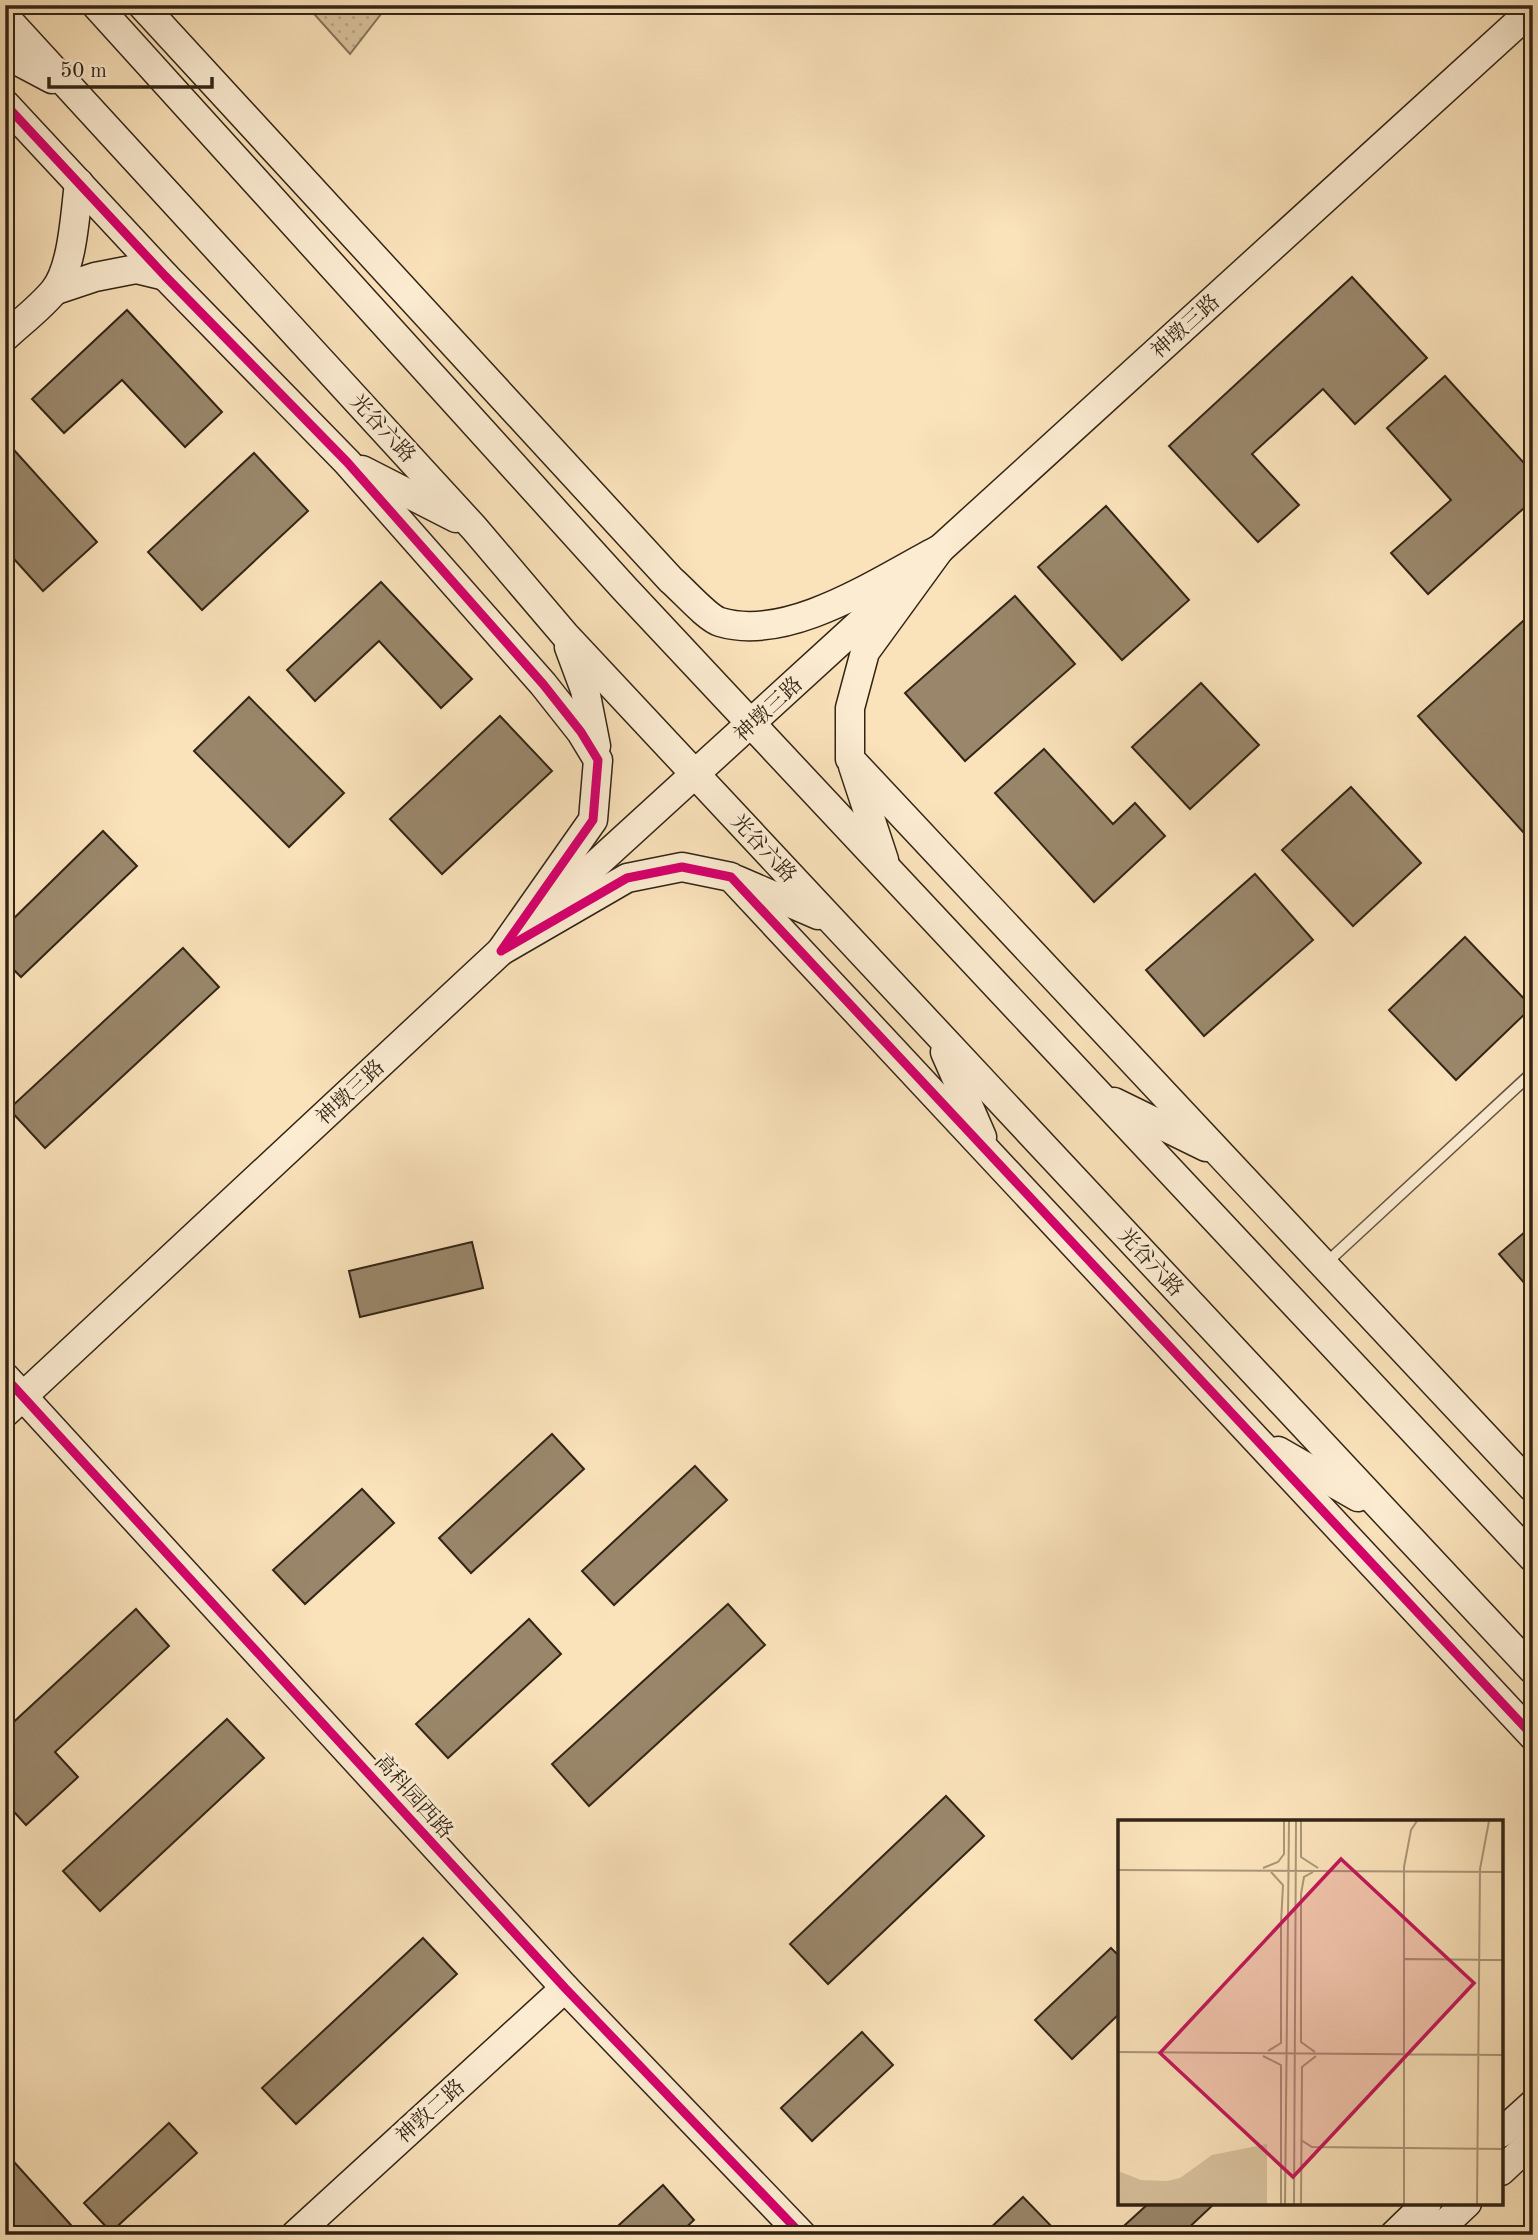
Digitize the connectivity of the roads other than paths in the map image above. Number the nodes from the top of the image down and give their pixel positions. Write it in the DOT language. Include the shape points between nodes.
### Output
graph roads {
  1 [pos="96,5"];
  2 [pos="142,5"];
  3 [pos="1533,9"];
  4 [pos="5,17"];
  5 [pos="5,54"];
  6 [pos="71,90"];
  7 [pos="5,104"];
  8 [pos="79,183"];
  9 [pos="165,276"];
  10 [pos="56,290"];
  11 [pos="5,337"];
  12 [pos="482,373"];
  13 [pos="346,462"];
  14 [pos="518,473"];
  15 [pos="474,528"];
  16 [pos="940,549"];
  17 [pos="624,588"];
  18 [pos="753,628"];
  19 [pos="565,635"];
  20 [pos="751,725"];
  21 [pos="850,758"];
  22 [pos="598,760"];
  23 [pos="695,775"];
  24 [pos="889,872"];
  25 [pos="731,877"];
  26 [pos="833,922"];
  27 [pos="501,951"];
  28 [pos="937,1033"];
  29 [pos="1533,1072"];
  30 [pos="1097,1094"];
  31 [pos="1221,1155"];
  32 [pos="990,1156"];
  33 [pos="1324,1265"];
  34 [pos="11,1395"];
  35 [pos="1252,1435"];
  36 [pos="1533,1488"];
  37 [pos="1385,1513"];
  38 [pos="1533,1559"];
  39 [pos="1533,1670"];
  40 [pos="1533,1736"];
  41 [pos="565,1988"];
  42 [pos="1533,2104"];
  43 [pos="1503,2131"];
  44 [pos="1533,2141"];
  45 [pos="1503,2169"];
  46 [pos="1425,2205"];
  47 [pos="1465,2205"];
  48 [pos="295,2235"];
  49 [pos="802,2235"];
  50 [pos="1394,2235"];
  51 [pos="1433,2235"];
  1 -- 14 [label="street"];
  2 -- 12 [label="street"];
  3 -- 16 [label="street, 神墩三路"];
  4 -- 6 [label="street, 光谷六路"];
  5 -- 6 [label="street"];
  6 -- 15 [label="street, 光谷六路"];
  7 -- 8 [label="street"];
  8 -- 9 [label="street"];
  8 -- 10 [label="street" via="70,247"];
  9 -- 10 [label="street" via="136,269"];
  9 -- 13 [label="street"];
  10 -- 11 [label="street"];
  12 -- 14 [label="street"];
  12 -- 18 [label="street" via="671,580 717,622"];
  13 -- 15 [label="street"];
  13 -- 22 [label="street" via="543,684"];
  14 -- 17 [label="street"];
  15 -- 19 [label="street, 光谷六路"];
  16 -- 18 [label="street" via="811,615"];
  16 -- 20 [label="street, 神墩三路"];
  16 -- 21 [label="street" via="865,652 850,708"];
  17 -- 18 [label="street" via="686,626"];
  17 -- 20 [label="street"];
  19 -- 22 [label="street" via="585,690"];
  19 -- 23 [label="street, 光谷六路"];
  20 -- 23 [label="street, 神墩三路"];
  20 -- 24 [label="street"];
  21 -- 24 [label="street"];
  21 -- 31 [label="street"];
  22 -- 27 [label="street" via="593,820"];
  23 -- 26 [label="street, 光谷六路"];
  23 -- 27 [label="street, 神墩三路"];
  24 -- 30 [label="street"];
  25 -- 26 [label="street"];
  25 -- 27 [label="street" via="682,867 627,878"];
  25 -- 32 [label="street"];
  26 -- 28 [label="street, 光谷六路"];
  27 -- 34 [label="street, 神墩三路"];
  28 -- 32 [label="street"];
  28 -- 37 [label="street, 光谷六路"];
  29 -- 33 [label="lane"];
  30 -- 31 [label="street"];
  30 -- 38 [label="street"];
  31 -- 33 [label="street"];
  32 -- 35 [label="street"];
  33 -- 36 [label="street"];
  34 -- 41 [label="street, 高科园西路"];
  35 -- 37 [label="street"];
  35 -- 40 [label="street"];
  37 -- 39 [label="street, 光谷六路"];
  41 -- 48 [label="street, 神敦二路"];
  41 -- 49 [label="street, 高科园西路"];
  42 -- 43 [label="street"];
  44 -- 45 [label="street"];
  46 -- 50 [label="street"];
  47 -- 51 [label="street"];
}
